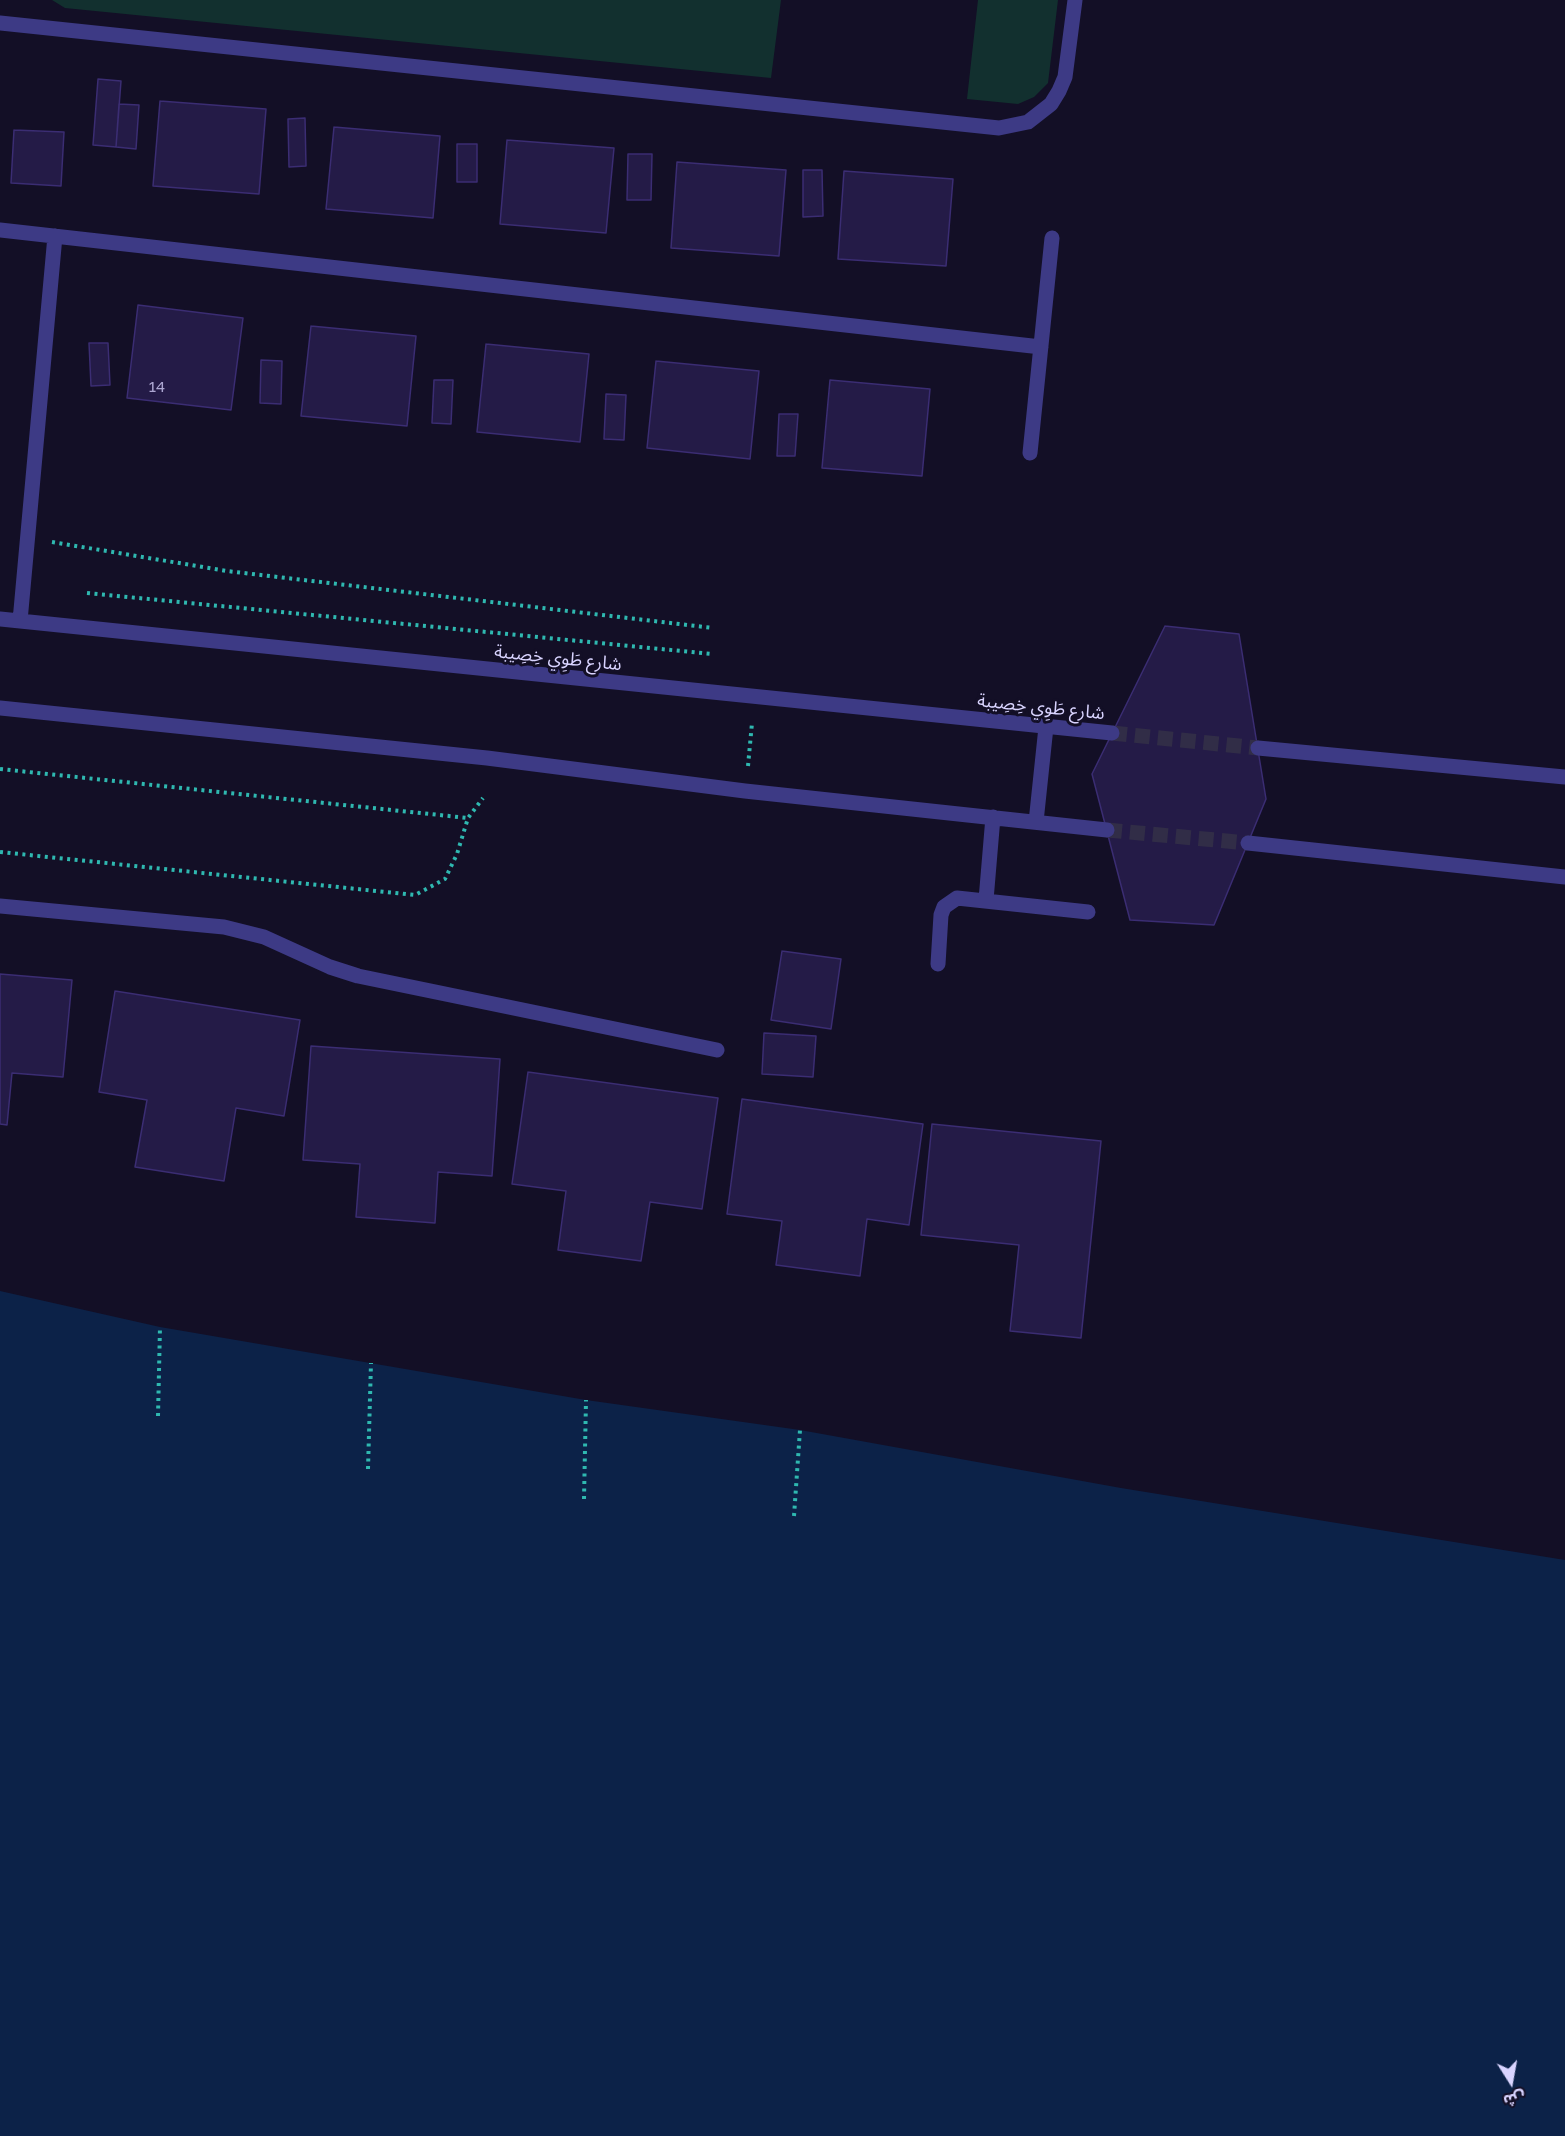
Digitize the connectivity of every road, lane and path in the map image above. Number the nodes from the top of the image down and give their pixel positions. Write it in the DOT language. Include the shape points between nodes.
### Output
graph roads {
  1 [pos="1075,0"];
  2 [pos="0,23"];
  3 [pos="0,230"];
  4 [pos="55,236"];
  5 [pos="1052,238"];
  6 [pos="1041,347"];
  7 [pos="1030,453"];
  8 [pos="49,541"];
  9 [pos="87,593"];
  10 [pos="0,619"];
  11 [pos="20,621"];
  12 [pos="713,628"];
  13 [pos="712,654"];
  14 [pos="755,697"];
  15 [pos="0,708"];
  16 [pos="1046,727"];
  17 [pos="1112,733"];
  18 [pos="1258,748"];
  19 [pos="0,769"];
  20 [pos="1565,777"];
  21 [pos="745,790"];
  22 [pos="483,798"];
  23 [pos="993,817"];
  24 [pos="468,818"];
  25 [pos="1036,822"];
  26 [pos="1107,830"];
  27 [pos="1248,843"];
  28 [pos="0,852"];
  29 [pos="1565,877"];
  30 [pos="986,900"];
  31 [pos="0,906"];
  32 [pos="1088,912"];
  33 [pos="938,964"];
  34 [pos="717,1050"];
  35 [pos="160,1327"];
  36 [pos="371,1363"];
  37 [pos="586,1400"];
  38 [pos="158,1416"];
  39 [pos="800,1430"];
  40 [pos="368,1469"];
  41 [pos="584,1499"];
  42 [pos="794,1516"];
  1 -- 2 [label="street" via="1065,77 1059,91 1034,118 999,128"];
  3 -- 4 [label="street"];
  4 -- 6 [label="street"];
  4 -- 11 [label="street"];
  5 -- 6 [label="street"];
  6 -- 7 [label="street"];
  8 -- 12 [label="path" via="227,571"];
  9 -- 13 [label="path"];
  10 -- 11 [label="street, شارع طَوِي خِصِيبة"];
  11 -- 14 [label="street, شارع طَوِي خِصِيبة"];
  14 -- 16 [label="street, شارع طَوِي خِصِيبة"];
  14 -- 21 [label="path"];
  15 -- 21 [label="street" via="487,758"];
  16 -- 17 [label="street, شارع طَوِي خِصِيبة"];
  16 -- 25 [label="street"];
  18 -- 20 [label="street"];
  19 -- 24 [label="path"];
  21 -- 23 [label="street"];
  22 -- 24 [label="path"];
  23 -- 25 [label="street"];
  23 -- 30 [label="street"];
  24 -- 28 [label="path" via="445,879 415,895"];
  25 -- 26 [label="street"];
  27 -- 29 [label="street"];
  30 -- 32 [label="street"];
  30 -- 33 [label="street" via="957,898 944,907"];
  31 -- 34 [label="street" via="224,927 264,937 358,976"];
  35 -- 38 [label="path"];
  36 -- 40 [label="path"];
  37 -- 41 [label="path"];
  39 -- 42 [label="path"];
}
